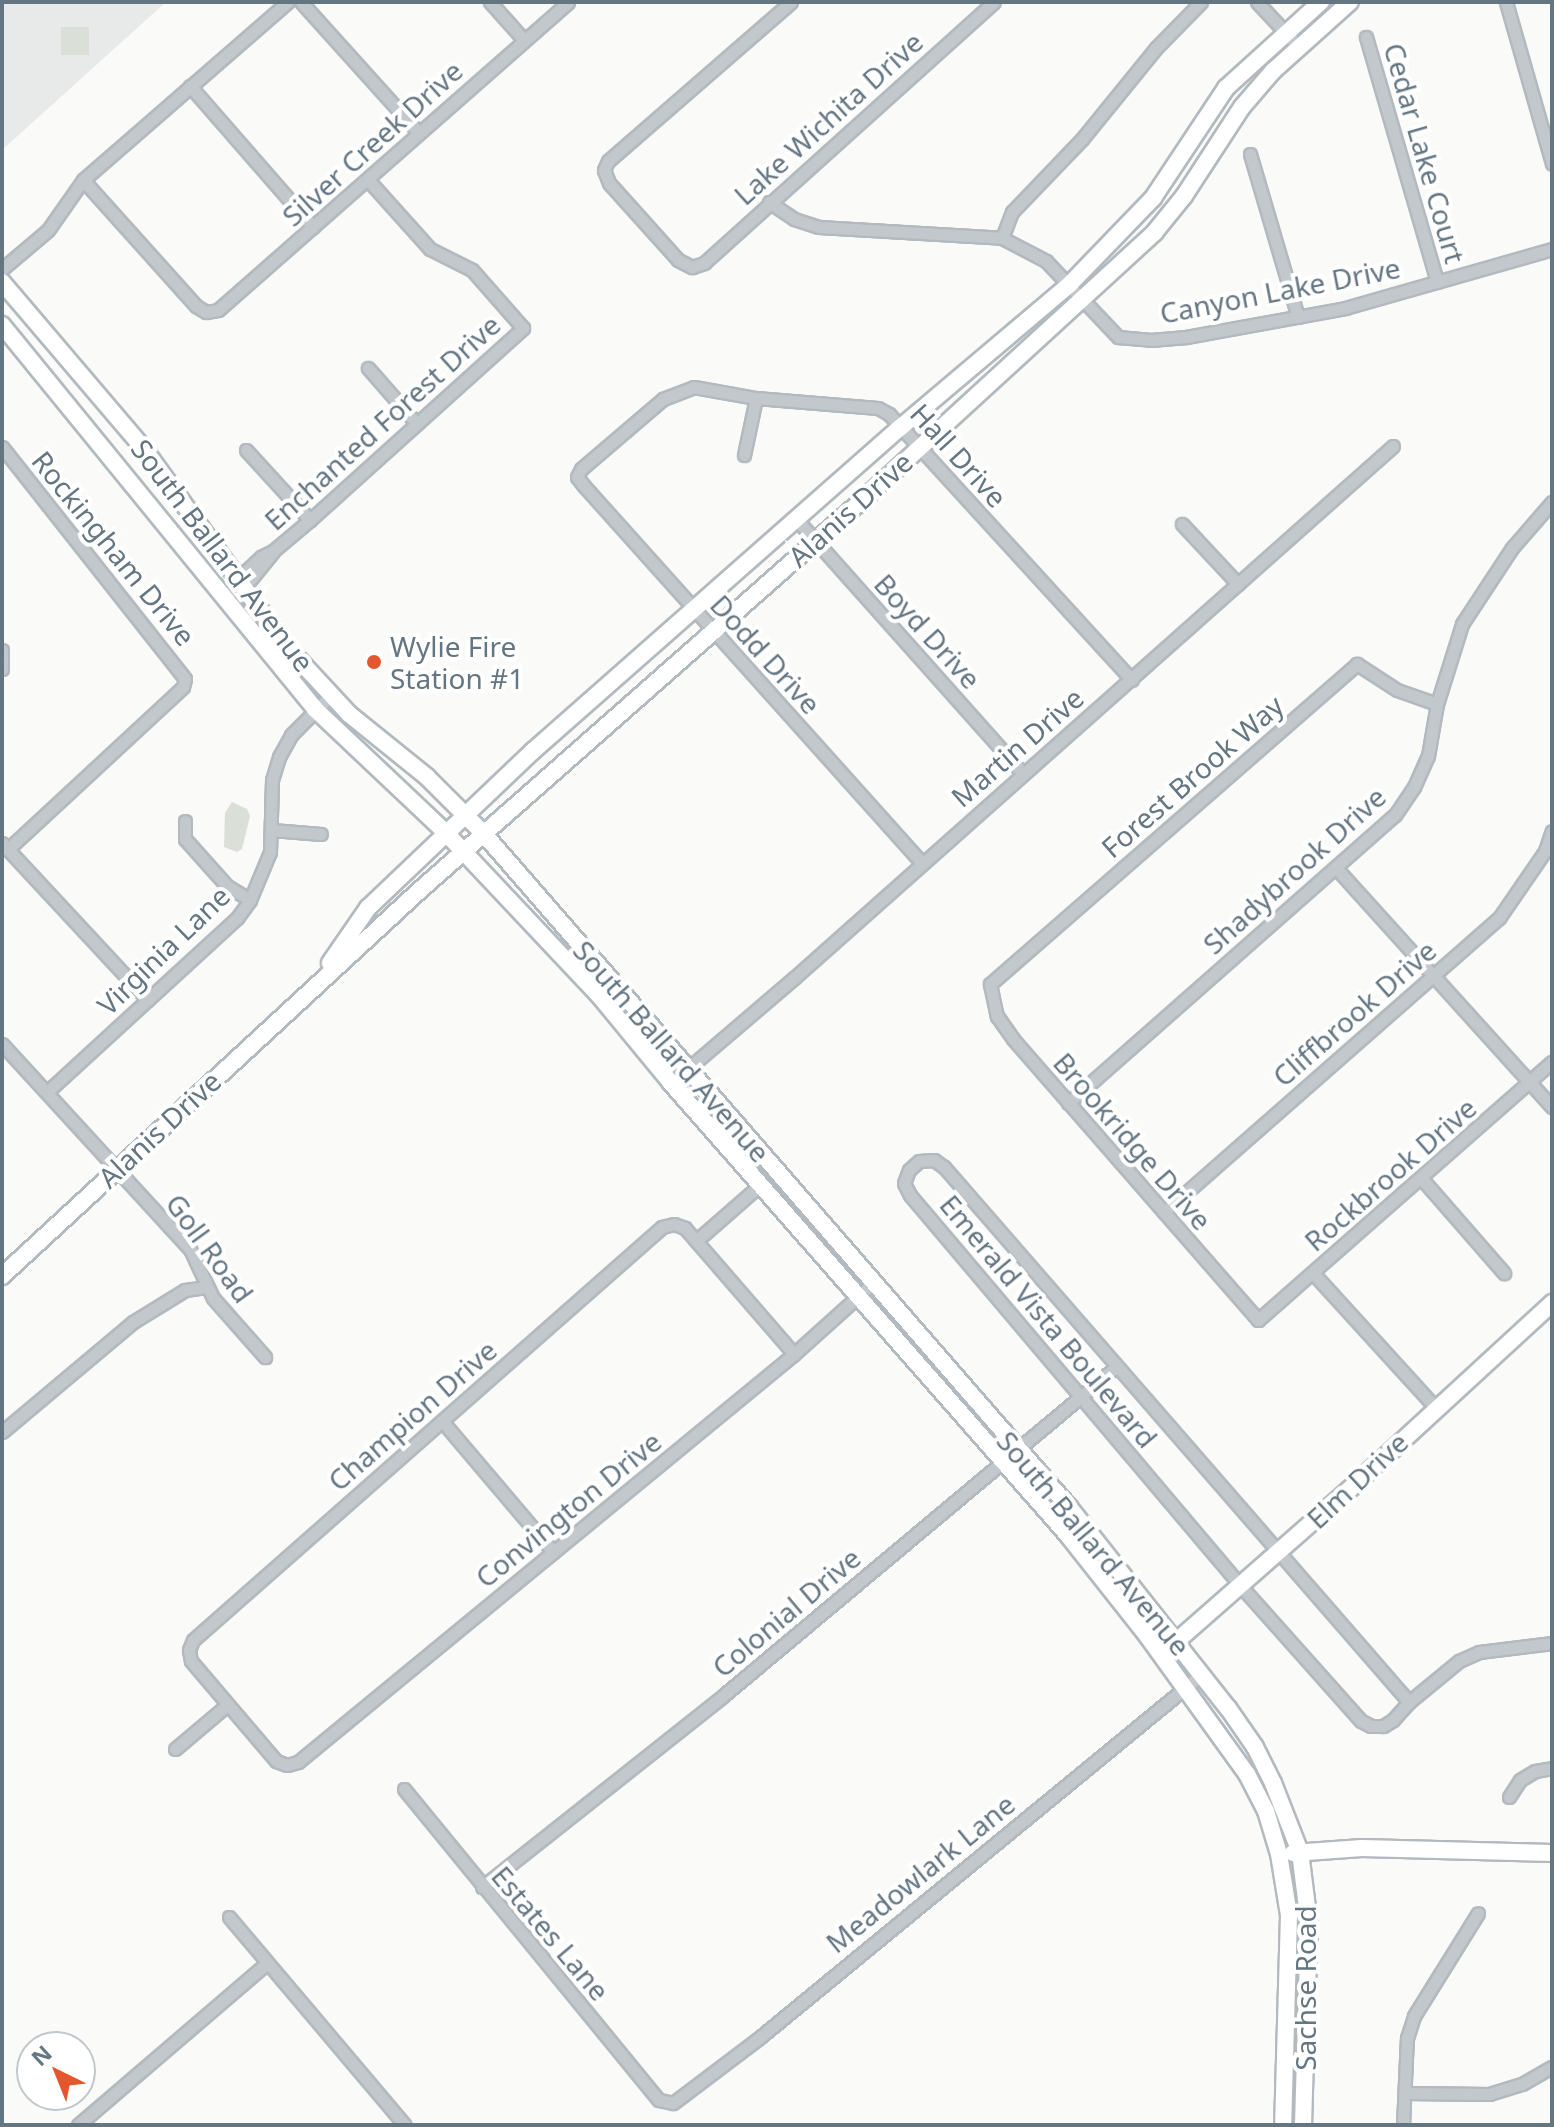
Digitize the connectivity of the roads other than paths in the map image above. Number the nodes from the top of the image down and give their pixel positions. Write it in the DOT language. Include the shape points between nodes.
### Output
graph roads {
  1 [pos="288,2"];
  2 [pos="301,2"];
  3 [pos="490,2"];
  4 [pos="568,2"];
  5 [pos="791,2"];
  6 [pos="994,2"];
  7 [pos="1201,2"];
  8 [pos="1257,2"];
  9 [pos="1321,2"];
  10 [pos="1350,2"];
  11 [pos="1506,2"];
  12 [pos="1286,33"];
  13 [pos="1366,37"];
  14 [pos="524,40"];
  15 [pos="1299,47"];
  16 [pos="190,86"];
  17 [pos="419,133"];
  18 [pos="1250,154"];
  19 [pos="1552,164"];
  20 [pos="83,180"];
  21 [pos="368,180"];
  22 [pos="769,202"];
  23 [pos="313,227"];
  24 [pos="1002,238"];
  25 [pos="1552,249"];
  26 [pos="2,269"];
  27 [pos="2,282"];
  28 [pos="1437,282"];
  29 [pos="1070,284"];
  30 [pos="1084,298"];
  31 [pos="1298,317"];
  32 [pos="2,325"];
  33 [pos="368,368"];
  34 [pos="756,398"];
  35 [pos="417,424"];
  36 [pos="901,427"];
  37 [pos="1393,446"];
  38 [pos="2,447"];
  39 [pos="919,447"];
  40 [pos="246,450"];
  41 [pos="744,455"];
  42 [pos="577,477"];
  43 [pos="1552,502"];
  44 [pos="310,520"];
  45 [pos="797,520"];
  46 [pos="1182,524"];
  47 [pos="815,541"];
  48 [pos="242,582"];
  49 [pos="1238,584"];
  50 [pos="224,598"];
  51 [pos="694,610"];
  52 [pos="712,630"];
  53 [pos="2,650"];
  54 [pos="2,669"];
  55 [pos="1132,680"];
  56 [pos="331,695"];
  57 [pos="1437,704"];
  58 [pos="315,709"];
  59 [pos="1023,774"];
  60 [pos="466,814"];
  61 [pos="185,821"];
  62 [pos="272,830"];
  63 [pos="1552,831"];
  64 [pos="321,834"];
  65 [pos="447,834"];
  66 [pos="484,834"];
  67 [pos="5,846"];
  68 [pos="464,852"];
  69 [pos="921,862"];
  70 [pos="1336,868"];
  71 [pos="250,900"];
  72 [pos="1432,977"];
  73 [pos="317,984"];
  74 [pos="990,984"];
  75 [pos="148,1000"];
  76 [pos="2,1044"];
  77 [pos="1552,1062"];
  78 [pos="687,1069"];
  79 [pos="1530,1082"];
  80 [pos="671,1083"];
  81 [pos="47,1092"];
  82 [pos="1068,1103"];
  83 [pos="1552,1107"];
  84 [pos="117,1167"];
  85 [pos="1422,1179"];
  86 [pos="761,1184"];
  87 [pos="1164,1212"];
  88 [pos="696,1241"];
  89 [pos="1313,1273"];
  90 [pos="1504,1273"];
  91 [pos="2,1276"];
  92 [pos="874,1282"];
  93 [pos="206,1287"];
  94 [pos="859,1295"];
  95 [pos="1552,1303"];
  96 [pos="1258,1320"];
  97 [pos="794,1354"];
  98 [pos="265,1357"];
  99 [pos="1116,1367"];
  100 [pos="1081,1396"];
  101 [pos="1436,1408"];
  102 [pos="442,1421"];
  103 [pos="2,1432"];
  104 [pos="1019,1451"];
  105 [pos="1004,1463"];
  106 [pos="553,1552"];
  107 [pos="1276,1554"];
  108 [pos="1240,1585"];
  109 [pos="1177,1642"];
  110 [pos="1552,1643"];
  111 [pos="1159,1653"];
  112 [pos="1202,1674"];
  113 [pos="1183,1688"];
  114 [pos="1409,1702"];
  115 [pos="227,1705"];
  116 [pos="175,1749"];
  117 [pos="1552,1768"];
  118 [pos="404,1789"];
  119 [pos="1509,1797"];
  120 [pos="1300,1852"];
  121 [pos="1552,1853"];
  122 [pos="1279,1854"];
  123 [pos="482,1887"];
  124 [pos="1478,1913"];
  125 [pos="229,1917"];
  126 [pos="267,1963"];
  127 [pos="1552,2067"];
  128 [pos="1405,2093"];
  129 [pos="666,2104"];
  130 [pos="78,2125"];
  131 [pos="405,2125"];
  132 [pos="1283,2125"];
  133 [pos="1303,2125"];
  134 [pos="1403,2125"];
  1 -- 16 [label="street"];
  2 -- 17 [label="street"];
  3 -- 14 [label="street"];
  4 -- 14 [label="street, Silver Creek Drive"];
  5 -- 22 [label="street, Lake Wichita Drive" via="608,161 604,170 609,183 668,249 692,267 704,263"];
  6 -- 22 [label="street, Lake Wichita Drive"];
  7 -- 24 [label="street" via="1012,212"];
  8 -- 12 [label="street"];
  9 -- 12 [label="main road, Alanis Drive"];
  10 -- 15 [label="main road, Alanis Drive"];
  11 -- 19 [label="street"];
  12 -- 15 [label="street"];
  12 -- 29 [label="main road, Alanis Drive" via="1226,88 1153,198"];
  13 -- 28 [label="street, Cedar Lake Court"];
  14 -- 17 [label="street, Silver Creek Drive"];
  15 -- 30 [label="main road, Alanis Drive" via="1242,107 1154,233"];
  16 -- 20 [label="street"];
  16 -- 23 [label="street"];
  17 -- 21 [label="street, Silver Creek Drive"];
  18 -- 31 [label="street"];
  20 -- 23 [label="street, Silver Creek Drive" via="206,312 233,300"];
  20 -- 26 [label="street" via="48,230"];
  21 -- 23 [label="street, Silver Creek Drive"];
  21 -- 35 [label="street, Enchanted Forest Drive" via="430,249 472,270 523,328"];
  22 -- 24 [label="street, Canyon Lake Drive" via="794,219 819,227"];
  24 -- 29 [label="street, Canyon Lake Drive" via="1035,253"];
  25 -- 28 [label="street, Canyon Lake Drive"];
  27 -- 48 [label="main road, South Ballard Avenue" via="144,449"];
  28 -- 31 [label="street, Canyon Lake Drive"];
  29 -- 30 [label="street, Canyon Lake Drive"];
  29 -- 36 [label="main road, Alanis Drive"];
  30 -- 31 [label="street, Canyon Lake Drive" via="1118,337 1186,337"];
  30 -- 39 [label="main road, Alanis Drive"];
  32 -- 50 [label="main road, South Ballard Avenue"];
  33 -- 35 [label="street"];
  34 -- 36 [label="street, Hall Drive" via="878,408"];
  34 -- 41 [label="street"];
  34 -- 42 [label="street, Hall Drive" via="706,386 663,399"];
  35 -- 44 [label="street, Enchanted Forest Drive"];
  36 -- 39 [label="street, Hall Drive"];
  36 -- 45 [label="main road, Alanis Drive"];
  37 -- 49 [label="street, Martin Drive"];
  38 -- 67 [label="street, Rockingham Drive" via="185,679 183,687"];
  39 -- 47 [label="main road, Alanis Drive"];
  39 -- 55 [label="street, Hall Drive"];
  40 -- 44 [label="street"];
  42 -- 51 [label="street, Dodd Drive"];
  43 -- 57 [label="street, Shadybrook Drive" via="1512,548 1462,624"];
  44 -- 48 [label="street, Enchanted Forest Drive"];
  45 -- 47 [label="street, Boyd Drive"];
  45 -- 51 [label="main road, Alanis Drive"];
  46 -- 49 [label="street"];
  47 -- 52 [label="main road, Alanis Drive"];
  47 -- 59 [label="street, Boyd Drive"];
  48 -- 50 [label="street, Enchanted Forest Drive"];
  48 -- 56 [label="main road, South Ballard Avenue" via="287,647"];
  49 -- 55 [label="street, Martin Drive"];
  50 -- 58 [label="main road, South Ballard Avenue"];
  51 -- 52 [label="street, Dodd Drive"];
  51 -- 60 [label="main road, Alanis Drive"];
  52 -- 66 [label="main road, Alanis Drive"];
  52 -- 69 [label="street, Dodd Drive"];
  53 -- 54 [label="street"];
  55 -- 59 [label="street, Martin Drive"];
  56 -- 58 [label="street, Virginia Lane"];
  56 -- 60 [label="main road, South Ballard Avenue"];
  57 -- 70 [label="street, Shadybrook Drive" via="1428,756 1414,787 1395,815"];
  57 -- 74 [label="street, Forest Brook Way" via="1397,690 1357,664"];
  58 -- 62 [label="street, Virginia Lane" via="279,757 272,780"];
  58 -- 65 [label="main road, South Ballard Avenue"];
  59 -- 69 [label="street, Martin Drive"];
  60 -- 65 [label="main road, Alanis Drive"];
  60 -- 66 [label="main road, South Ballard Avenue"];
  61 -- 71 [label="street" via="185,839 227,886"];
  62 -- 64 [label="street"];
  62 -- 71 [label="street, Virginia Lane" via="262,877"];
  63 -- 72 [label="street, Cliffbrook Drive" via="1545,851 1499,918"];
  65 -- 68 [label="main road, South Ballard Avenue"];
  65 -- 73 [label="main road, Alanis Drive" via="368,908"];
  66 -- 68 [label="main road, Alanis Drive"];
  66 -- 78 [label="main road, South Ballard Avenue"];
  67 -- 75 [label="street"];
  68 -- 73 [label="main road, Alanis Drive"];
  68 -- 80 [label="main road, South Ballard Avenue" via="587,983"];
  69 -- 78 [label="street, Martin Drive"];
  70 -- 72 [label="street"];
  70 -- 82 [label="street, Shadybrook Drive"];
  71 -- 75 [label="street, Virginia Lane"];
  72 -- 79 [label="street"];
  72 -- 87 [label="street, Cliffbrook Drive"];
  73 -- 84 [label="main road, Alanis Drive"];
  74 -- 82 [label="street, Brookridge Drive" via="997,1016"];
  75 -- 81 [label="street, Virginia Lane"];
  76 -- 81 [label="street, Goll Road"];
  77 -- 79 [label="street, Rockbrook Drive"];
  78 -- 80 [label="street, Martin Drive"];
  78 -- 92 [label="main road, South Ballard Avenue"];
  79 -- 83 [label="street"];
  79 -- 85 [label="street, Rockbrook Drive"];
  80 -- 86 [label="main road, South Ballard Avenue"];
  81 -- 84 [label="street, Goll Road"];
  82 -- 87 [label="street, Brookridge Drive"];
  84 -- 91 [label="main road, Alanis Drive"];
  84 -- 93 [label="street, Goll Road" via="190,1249"];
  85 -- 89 [label="street, Rockbrook Drive"];
  85 -- 90 [label="street"];
  86 -- 88 [label="street"];
  86 -- 94 [label="main road, South Ballard Avenue"];
  87 -- 96 [label="street, Brookridge Drive"];
  88 -- 97 [label="street"];
  88 -- 102 [label="street, Champion Drive" via="685,1228 662,1227"];
  89 -- 96 [label="street, Rockbrook Drive"];
  89 -- 101 [label="street"];
  92 -- 94 [label="street, Convington Drive"];
  92 -- 104 [label="main road, South Ballard Avenue"];
  93 -- 98 [label="street, Goll Road"];
  93 -- 103 [label="street" via="185,1290 133,1322"];
  94 -- 97 [label="street, Convington Drive"];
  94 -- 105 [label="main road, South Ballard Avenue"];
  95 -- 101 [label="main road, Elm Drive"];
  97 -- 106 [label="street, Convington Drive"];
  99 -- 100 [label="street, Colonial Drive"];
  99 -- 100 [label="street, Emerald Vista Boulevard" via="944,1167 934,1160 919,1161 904,1183 910,1195"];
  99 -- 107 [label="street, Emerald Vista Boulevard"];
  100 -- 104 [label="street, Colonial Drive"];
  100 -- 108 [label="street, Emerald Vista Boulevard"];
  101 -- 107 [label="main road, Elm Drive"];
  102 -- 106 [label="street"];
  102 -- 115 [label="street, Champion Drive" via="193,1640 191,1661"];
  104 -- 105 [label="street, Colonial Drive"];
  104 -- 109 [label="main road, South Ballard Avenue"];
  105 -- 111 [label="main road, South Ballard Avenue"];
  105 -- 123 [label="street, Colonial Drive"];
  106 -- 115 [label="street, Convington Drive" via="298,1762 276,1761"];
  107 -- 108 [label="main road, Elm Drive"];
  107 -- 114 [label="street, Emerald Vista Boulevard"];
  108 -- 109 [label="main road, Elm Drive"];
  108 -- 114 [label="street, Emerald Vista Boulevard" via="1361,1721 1383,1726"];
  109 -- 111 [label="main road, Elm Drive"];
  109 -- 112 [label="main road, South Ballard Avenue"];
  110 -- 114 [label="street" via="1479,1652 1459,1661"];
  111 -- 113 [label="main road, South Ballard Avenue"];
  112 -- 113 [label="street, Meadowlark Lane"];
  112 -- 120 [label="main road, South Ballard Avenue" via="1255,1747"];
  113 -- 122 [label="main road, South Ballard Avenue" via="1247,1774"];
  113 -- 129 [label="street, Meadowlark Lane" via="759,2038"];
  115 -- 116 [label="street"];
  117 -- 119 [label="street" via="1520,1780"];
  118 -- 123 [label="street, Estates Lane"];
  120 -- 121 [label="main road" via="1362,1848"];
  120 -- 122 [label="main road"];
  120 -- 133 [label="main road, Sachse Road" via="1309,1923"];
  122 -- 132 [label="main road, Sachse Road" via="1289,1915"];
  123 -- 129 [label="street, Estates Lane"];
  124 -- 128 [label="street" via="1414,2016 1407,2038"];
  125 -- 126 [label="street"];
  126 -- 130 [label="street"];
  126 -- 131 [label="street"];
  127 -- 128 [label="street" via="1489,2094"];
  128 -- 134 [label="street"];
}
